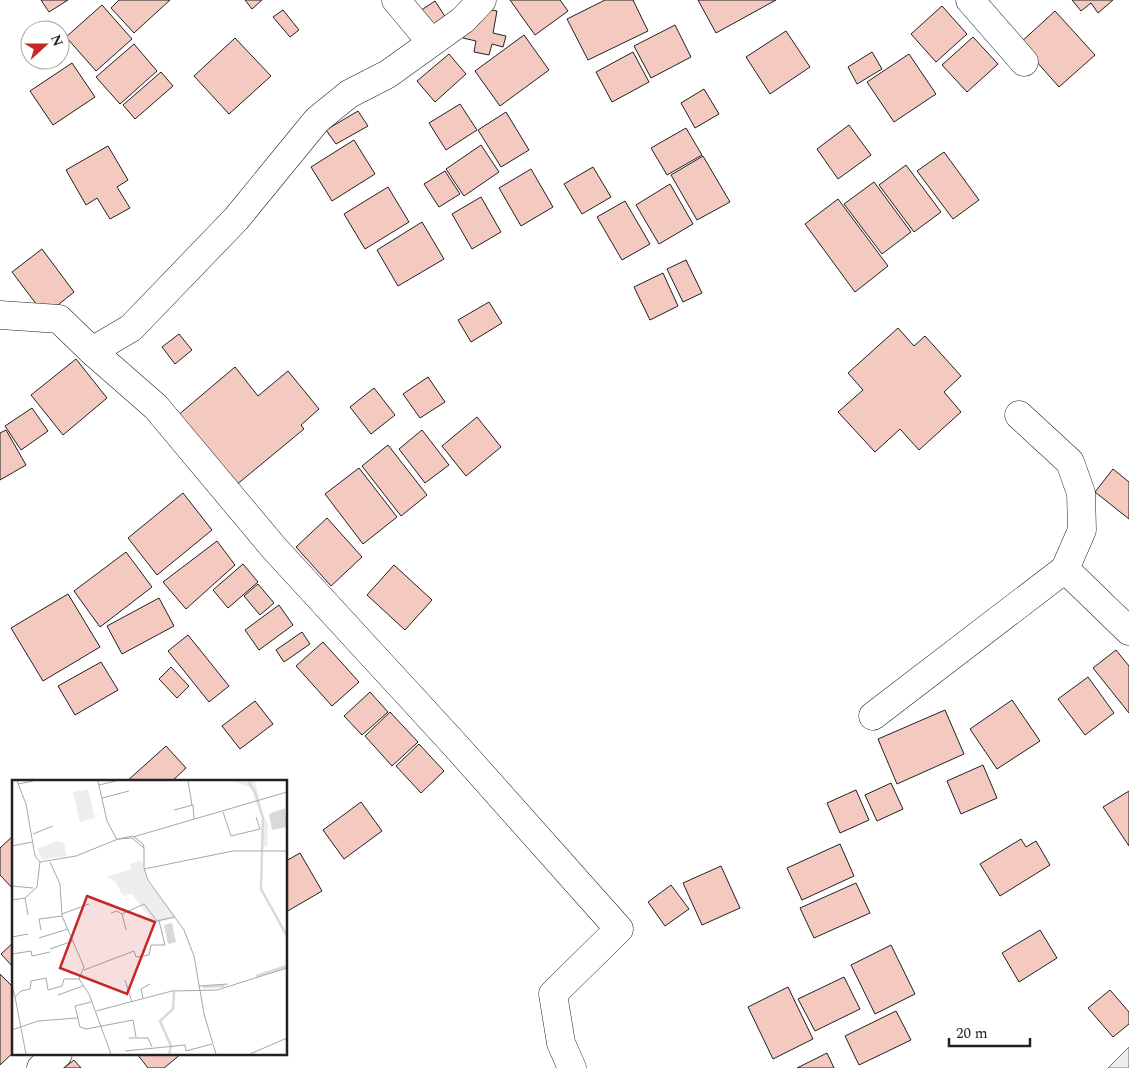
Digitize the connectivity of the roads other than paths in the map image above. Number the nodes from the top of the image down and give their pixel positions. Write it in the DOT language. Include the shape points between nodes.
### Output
graph roads {
  1 [pos="396,0"];
  2 [pos="482,0"];
  3 [pos="981,4"];
  4 [pos="432,42"];
  5 [pos="1024,62"];
  6 [pos="0,315"];
  7 [pos="92,351"];
  8 [pos="1019,415"];
  9 [pos="1065,570"];
  10 [pos="1129,631"];
  11 [pos="873,716"];
  12 [pos="56,1056"];
  13 [pos="41,1068"];
  14 [pos="572,1068"];
  1 -- 4 [label="street"];
  2 -- 4 [label="street" via="463,20"];
  3 -- 5 [label="street"];
  4 -- 7 [label="street" via="388,74 349,94 317,120 236,219 131,328"];
  6 -- 7 [label="street" via="59,319"];
  7 -- 14 [label="street" via="156,406 274,548 619,929 553,994 561,1043"];
  8 -- 9 [label="street" via="1070,462 1081,493 1082,530"];
  9 -- 10 [label="street"];
  9 -- 11 [label="street"];
  12 -- 13 [label="street"];
}
